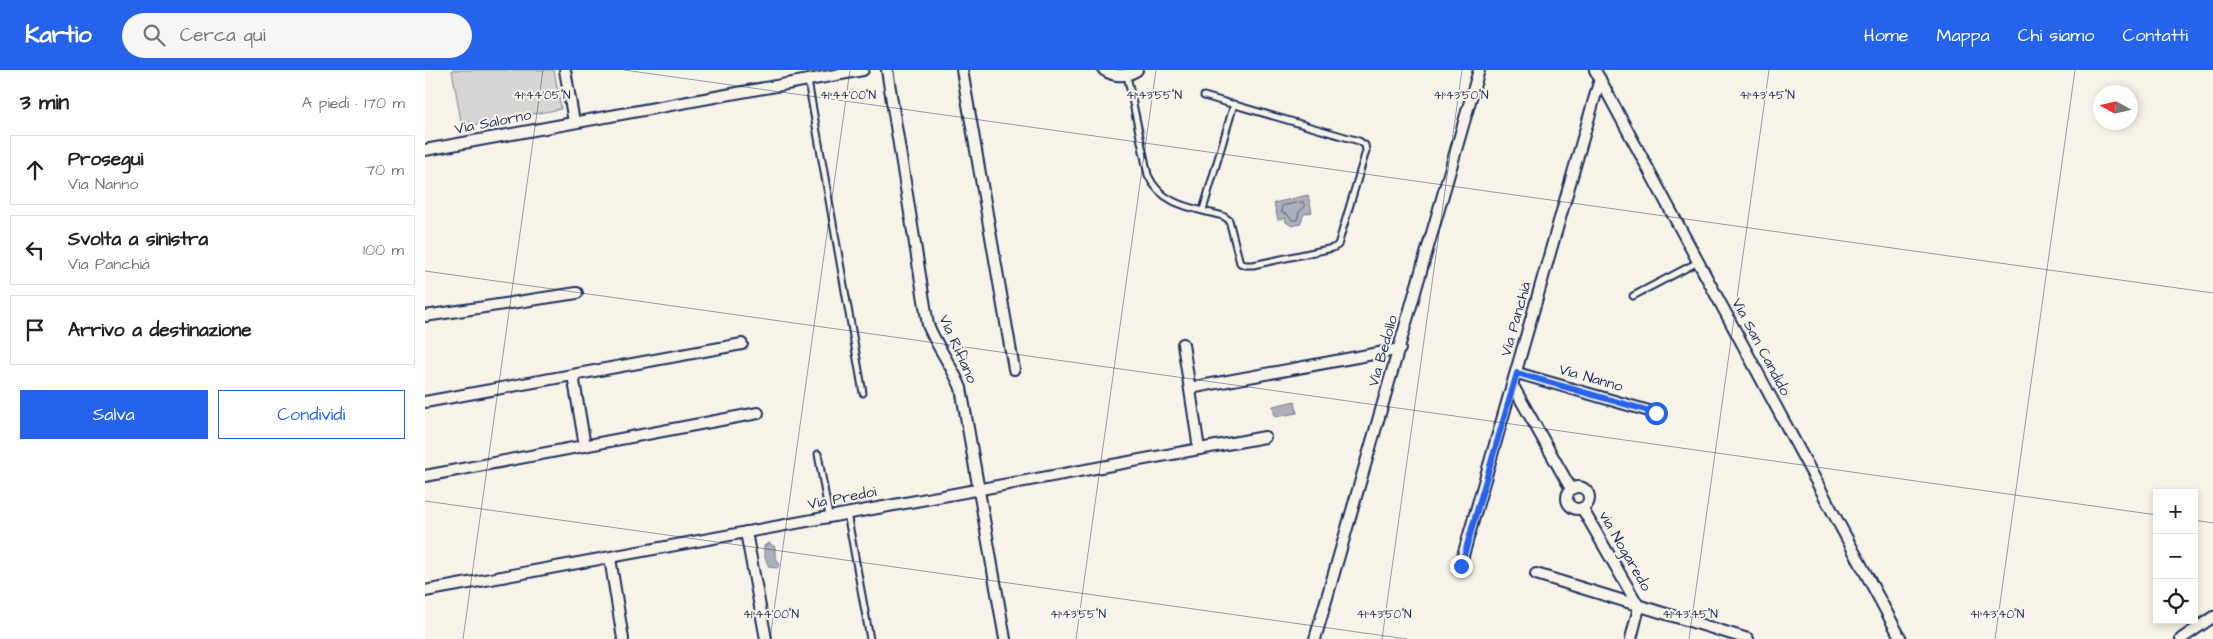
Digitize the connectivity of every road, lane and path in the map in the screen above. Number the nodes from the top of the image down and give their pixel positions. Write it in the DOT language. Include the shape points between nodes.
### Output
graph roads {
  1 [pos="565,70"];
  2 [pos="863,70"];
  3 [pos="887,70"];
  4 [pos="962,70"];
  5 [pos="1105,70"];
  6 [pos="1137,70"];
  7 [pos="1479,70"];
  8 [pos="1127,75"];
  9 [pos="1597,75"];
  10 [pos="808,80"];
  11 [pos="1204,96"];
  12 [pos="1234,104"];
  13 [pos="574,122"];
  14 [pos="425,150"];
  15 [pos="1203,210"];
  16 [pos="1698,262"];
  17 [pos="577,293"];
  18 [pos="1633,296"];
  19 [pos="425,316"];
  20 [pos="742,344"];
  21 [pos="1183,344"];
  22 [pos="1400,349"];
  23 [pos="1014,369"];
  24 [pos="1517,373"];
  25 [pos="573,375"];
  26 [pos="1513,386"];
  27 [pos="1190,388"];
  28 [pos="863,393"];
  29 [pos="425,402"];
  30 [pos="1656,413"];
  31 [pos="759,414"];
  32 [pos="1265,437"];
  33 [pos="585,446"];
  34 [pos="1199,449"];
  35 [pos="818,454"];
  36 [pos="425,476"];
  37 [pos="979,488"];
  38 [pos="1571,489"];
  39 [pos="1583,508"];
  40 [pos="847,512"];
  41 [pos="829,516"];
  42 [pos="746,532"];
  43 [pos="610,558"];
  44 [pos="1461,566"];
  45 [pos="1536,574"];
  46 [pos="425,591"];
  47 [pos="1639,607"];
  48 [pos="2213,618"];
  49 [pos="623,639"];
  50 [pos="766,639"];
  51 [pos="870,639"];
  52 [pos="1005,639"];
  53 [pos="1315,639"];
  54 [pos="1631,639"];
  55 [pos="1748,639"];
  56 [pos="1901,639"];
  57 [pos="2181,639"];
  1 -- 13 [label="street"];
  2 -- 10 [label="street, Via Salorno"];
  3 -- 37 [label="street, Via Rifiano" via="928,325 961,388"];
  4 -- 23 [label="street"];
  5 -- 8 [label="street" via="1118,76"];
  6 -- 8 [label="street"];
  7 -- 22 [label="street, Via Bedollo"];
  8 -- 15 [label="lane" via="1152,185 1169,200"];
  9 -- 16 [label="street, Via San Candido"];
  9 -- 24 [label="street, Via Panchià"];
  10 -- 13 [label="street, Via Salorno"];
  10 -- 28 [label="lane"];
  11 -- 12 [label="lane"];
  12 -- 15 [label="lane"];
  12 -- 15 [label="lane" via="1365,145 1340,240 1333,248 1245,265 1240,263 1229,220"];
  13 -- 14 [label="street, Via Salorno"];
  16 -- 18 [label="lane"];
  16 -- 56 [label="street, Via San Candido"];
  17 -- 19 [label="street"];
  20 -- 25 [label="street"];
  21 -- 27 [label="street"];
  22 -- 27 [label="street"];
  22 -- 53 [label="street, Via Bedollo"];
  24 -- 26 [label="street, Via Panchià"];
  24 -- 30 [label="street, Via Nanno"];
  25 -- 29 [label="street"];
  25 -- 33 [label="street"];
  26 -- 38 [label="street, via Nogaredo"];
  26 -- 44 [label="street, Via Panchià"];
  27 -- 34 [label="street"];
  31 -- 33 [label="street"];
  32 -- 34 [label="street, Via Predoi"];
  33 -- 36 [label="street"];
  34 -- 37 [label="street, Via Predoi"];
  35 -- 41 [label="lane"];
  37 -- 40 [label="street, Via Predoi"];
  37 -- 52 [label="street, Via Rifiano"];
  38 -- 39 [label="street, via Nogaredo" via="1567,498 1569,505"];
  38 -- 39 [label="street, via Nogaredo" via="1582,487 1587,492 1589,499"];
  39 -- 47 [label="street, via Nogaredo"];
  40 -- 41 [label="street, Via Predoi"];
  40 -- 51 [label="lane"];
  41 -- 42 [label="street, Via Predoi"];
  42 -- 43 [label="street, Via Predoi"];
  42 -- 50 [label="street"];
  43 -- 46 [label="street, Via Predoi"];
  43 -- 49 [label="street"];
  45 -- 47 [label="street"];
  47 -- 54 [label="street, via Nogaredo"];
  47 -- 55 [label="street"];
  48 -- 57 [label="street"];
}
